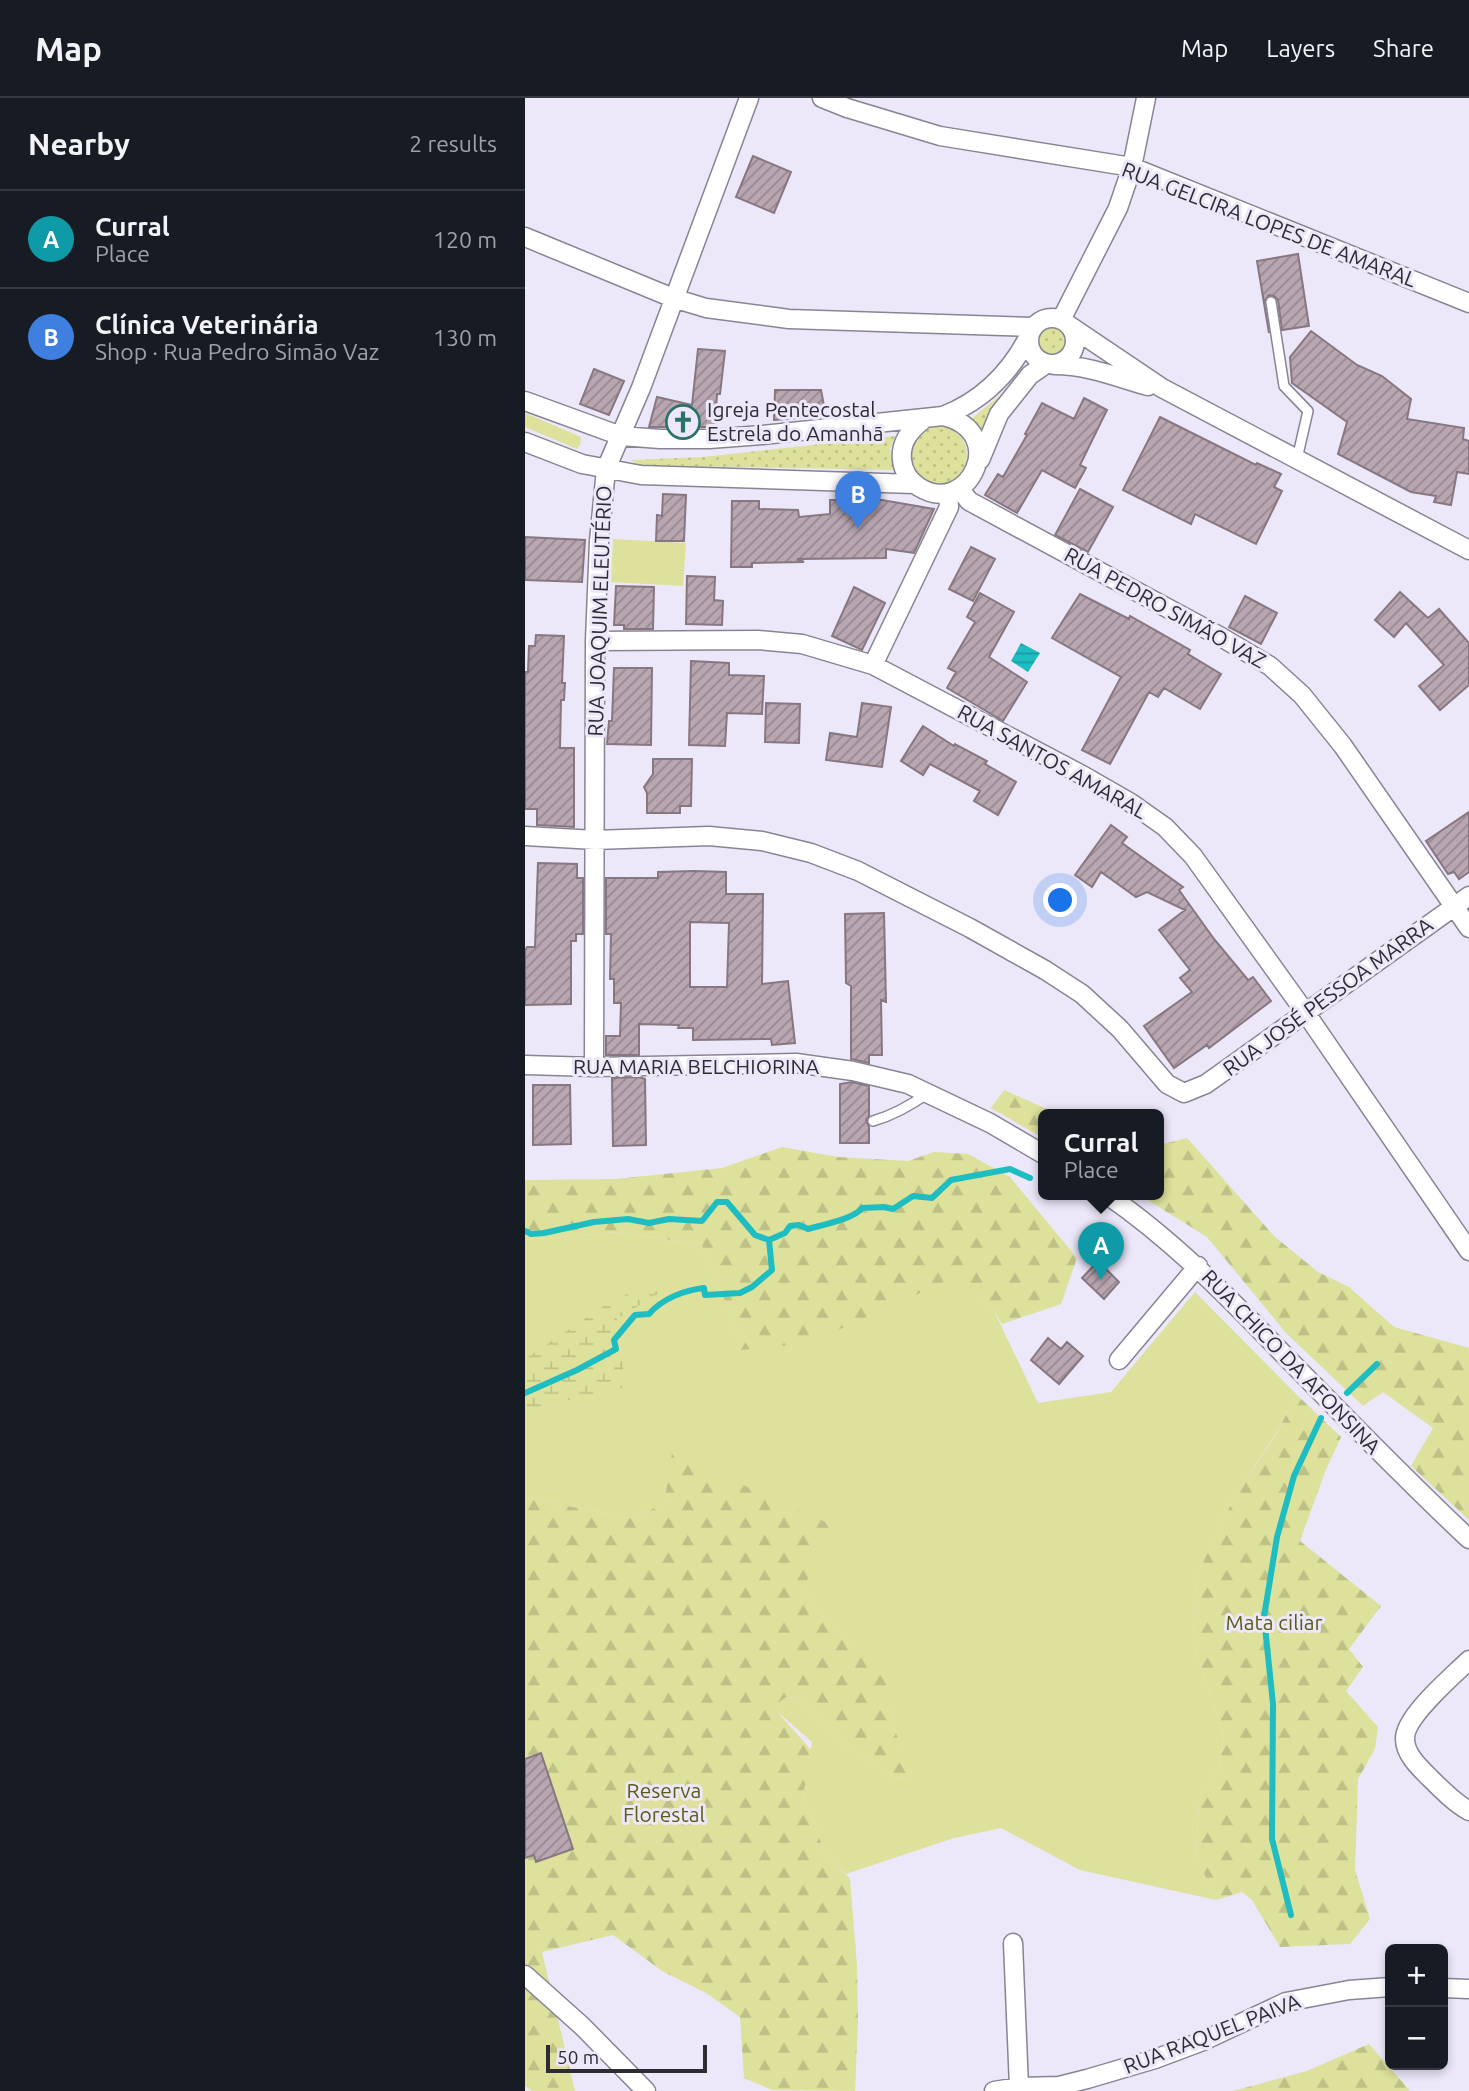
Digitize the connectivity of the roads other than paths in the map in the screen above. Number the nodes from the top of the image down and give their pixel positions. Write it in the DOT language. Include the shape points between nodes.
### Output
graph roads {
  1 [pos="749,98"];
  2 [pos="822,98"];
  3 [pos="1146,98"];
  4 [pos="1132,167"];
  5 [pos="525,237"];
  6 [pos="673,298"];
  7 [pos="1271,302"];
  8 [pos="1469,303"];
  9 [pos="1064,322"];
  10 [pos="1032,330"];
  11 [pos="1050,365"];
  12 [pos="1167,391"];
  13 [pos="525,401"];
  14 [pos="943,416"];
  15 [pos="923,420"];
  16 [pos="621,436"];
  17 [pos="525,442"];
  18 [pos="1297,459"];
  19 [pos="606,469"];
  20 [pos="976,469"];
  21 [pos="914,484"];
  22 [pos="954,490"];
  23 [pos="1469,550"];
  24 [pos="595,641"];
  25 [pos="873,665"];
  26 [pos="525,836"];
  27 [pos="595,840"];
  28 [pos="1462,902"];
  29 [pos="1469,928"];
  30 [pos="1304,1012"];
  31 [pos="525,1065"];
  32 [pos="593,1067"];
  33 [pos="927,1093"];
  34 [pos="873,1121"];
  35 [pos="1038,1151"];
  36 [pos="1115,1200"];
  37 [pos="1469,1251"];
  38 [pos="1198,1266"];
  39 [pos="1119,1360"];
  40 [pos="1469,1539"];
  41 [pos="1469,1660"];
  42 [pos="1469,1811"];
  43 [pos="1013,1942"];
  44 [pos="525,1975"];
  45 [pos="1385,1987"];
  46 [pos="1448,1988"];
  47 [pos="1469,1989"];
  48 [pos="1019,2087"];
  49 [pos="646,2091"];
  50 [pos="994,2091"];
  1 -- 6 [label="street, RUA JOAQUIM ELEUTÉRIO"];
  2 -- 4 [label="street, RUA GELCIRA LOPES DE AMARAL" via="940,136"];
  3 -- 4 [label="street"];
  4 -- 8 [label="street, RUA GELCIRA LOPES DE AMARAL"];
  4 -- 9 [label="street" via="1118,208"];
  5 -- 6 [label="street"];
  6 -- 10 [label="street" via="706,308 789,319"];
  6 -- 16 [label="street, RUA JOAQUIM ELEUTÉRIO"];
  7 -- 18 [label="lane" via="1285,386 1308,411"];
  9 -- 10 [label="street" via="1046,319"];
  9 -- 11 [label="street" via="1075,337 1073,352 1068,359"];
  9 -- 12 [label="street"];
  10 -- 11 [label="street" via="1028,342 1033,356"];
  10 -- 14 [label="street" via="1004,375 980,397"];
  11 -- 12 [label="street" via="1095,369"];
  11 -- 20 [label="street" via="1030,375 999,414"];
  12 -- 18 [label="street"];
  13 -- 16 [label="street"];
  14 -- 15 [label="street"];
  14 -- 20 [label="street" via="965,425 973,434 978,445"];
  15 -- 16 [label="street" via="709,439"];
  15 -- 21 [label="street" via="905,437 902,450 906,474"];
  16 -- 19 [label="street, RUA JOAQUIM ELEUTÉRIO"];
  17 -- 19 [label="street"];
  18 -- 23 [label="street"];
  19 -- 21 [label="street" via="641,475"];
  19 -- 24 [label="street, RUA JOAQUIM ELEUTÉRIO"];
  20 -- 22 [label="street"];
  21 -- 22 [label="street" via="924,490"];
  22 -- 25 [label="street"];
  22 -- 28 [label="street, RUA PEDRO SIMÃO VAZ" via="1270,666 1302,695"];
  24 -- 25 [label="street, RUA SANTOS AMARAL" via="758,640 802,645"];
  24 -- 27 [label="street, RUA JOAQUIM ELEUTÉRIO"];
  25 -- 30 [label="street, RUA SANTOS AMARAL" via="1084,776 1165,827 1193,856"];
  26 -- 27 [label="street"];
  27 -- 30 [label="street, RUA JOSÉ PESSOA MARRA" via="709,836 762,841 858,871 981,934 1082,994 1167,1084 1184,1093 1206,1084"];
  27 -- 32 [label="street, RUA JOAQUIM ELEUTÉRIO"];
  28 -- 29 [label="street, RUA PEDRO SIMÃO VAZ"];
  28 -- 30 [label="street, RUA JOSÉ PESSOA MARRA"];
  30 -- 37 [label="street, RUA SANTOS AMARAL"];
  31 -- 32 [label="street, RUA MARIA BELCHIORINA"];
  32 -- 33 [label="street, RUA MARIA BELCHIORINA" via="796,1063 853,1070"];
  33 -- 34 [label="lane" via="910,1107"];
  33 -- 35 [label="street"];
  36 -- 38 [label="street, RUA CHICO DA AFONSINA"];
  38 -- 39 [label="street"];
  38 -- 40 [label="street, RUA CHICO DA AFONSINA"];
  41 -- 42 [label="street" via="1405,1731 1410,1755 1424,1773"];
  43 -- 48 [label="street"];
  44 -- 49 [label="street"];
  45 -- 48 [label="street, RUA RAQUEL PAIVA" via="1286,2002 1203,2041 1123,2069 1059,2086"];
  46 -- 47 [label="street"];
  48 -- 50 [label="street, RUA RAQUEL PAIVA"];
}
